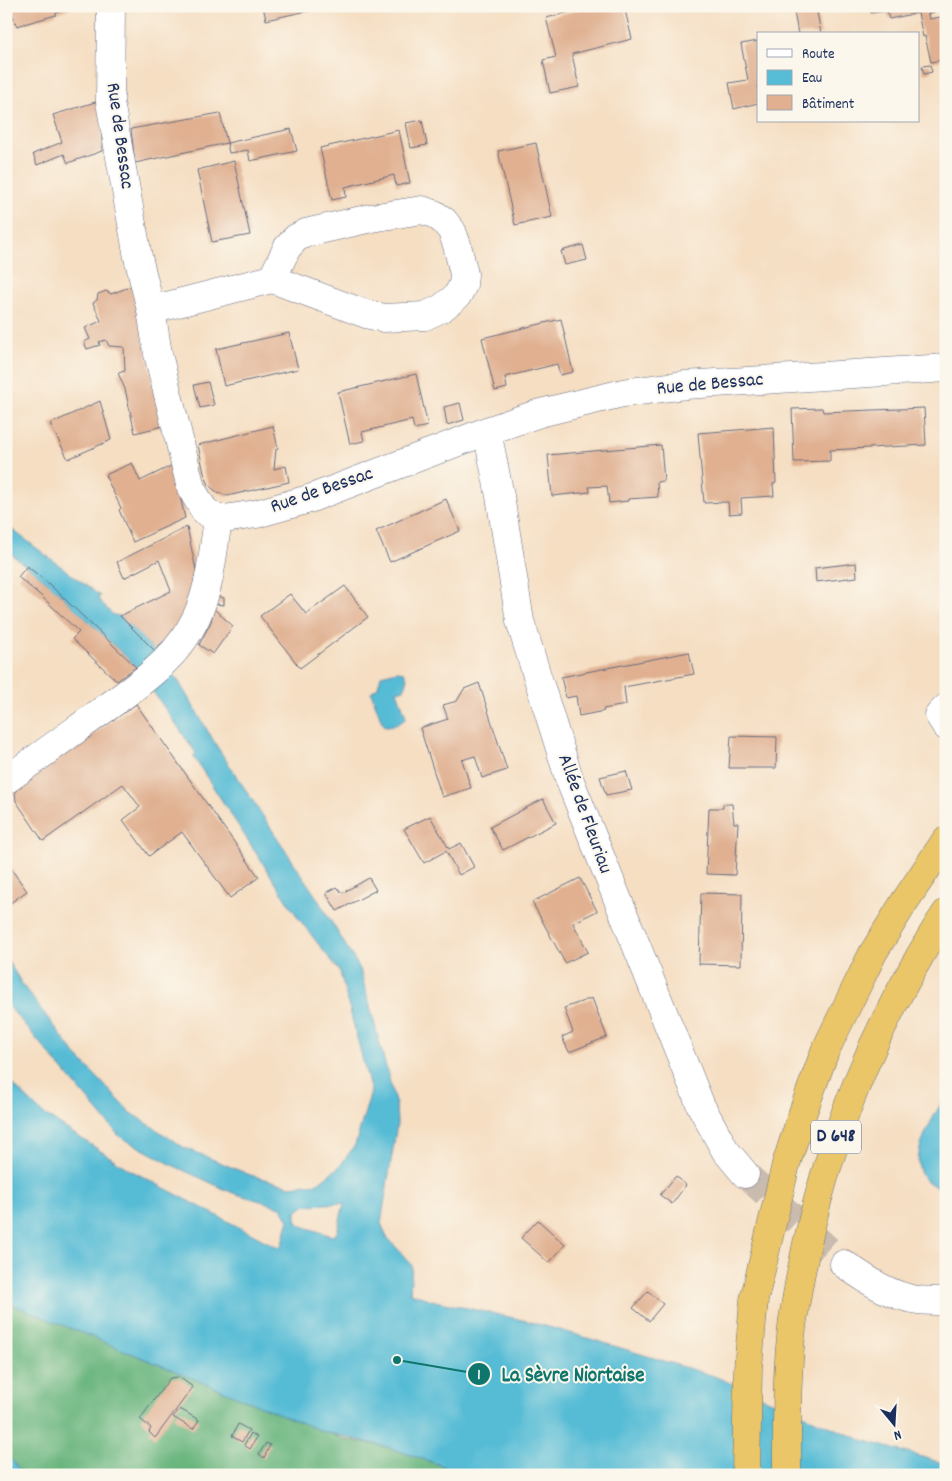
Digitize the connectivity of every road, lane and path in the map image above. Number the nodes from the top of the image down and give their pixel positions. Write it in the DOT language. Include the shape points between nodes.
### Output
graph roads {
  1 [pos="110,6"];
  2 [pos="272,279"];
  3 [pos="151,310"];
  4 [pos="946,368"];
  5 [pos="487,431"];
  6 [pos="218,520"];
  7 [pos="946,708"];
  8 [pos="946,726"];
  9 [pos="6,780"];
  10 [pos="946,840"];
  11 [pos="946,913"];
  12 [pos="745,1174"];
  13 [pos="844,1264"];
  14 [pos="946,1301"];
  15 [pos="746,1475"];
  16 [pos="787,1475"];
  1 -- 3 [label="street, Rue de Bessac" via="110,102 138,257"];
  2 -- 2 [label="street" via="384,318 425,316 442,308 457,296 464,274 452,232 444,221 422,210 306,232 287,248"];
  2 -- 3 [label="street"];
  3 -- 6 [label="street, Rue de Bessac" via="158,354 191,488 204,510"];
  4 -- 5 [label="street, Rue de Bessac" via="623,393 540,413"];
  5 -- 6 [label="street, Rue de Bessac" via="309,499 256,514"];
  5 -- 12 [label="street, Allée de Fleuriau" via="520,621 570,781 701,1106 725,1150"];
  6 -- 9 [label="street" via="202,606 190,630 170,656 130,691"];
  7 -- 8 [label="street" via="939,715"];
  10 -- 15 [label="highway, D 648" via="873,953 825,1051 786,1164 754,1300 748,1368"];
  11 -- 16 [label="highway, D 648" via="880,1029 834,1143 793,1321 787,1382"];
  13 -- 14 [label="street" via="894,1294 918,1300"];
}
